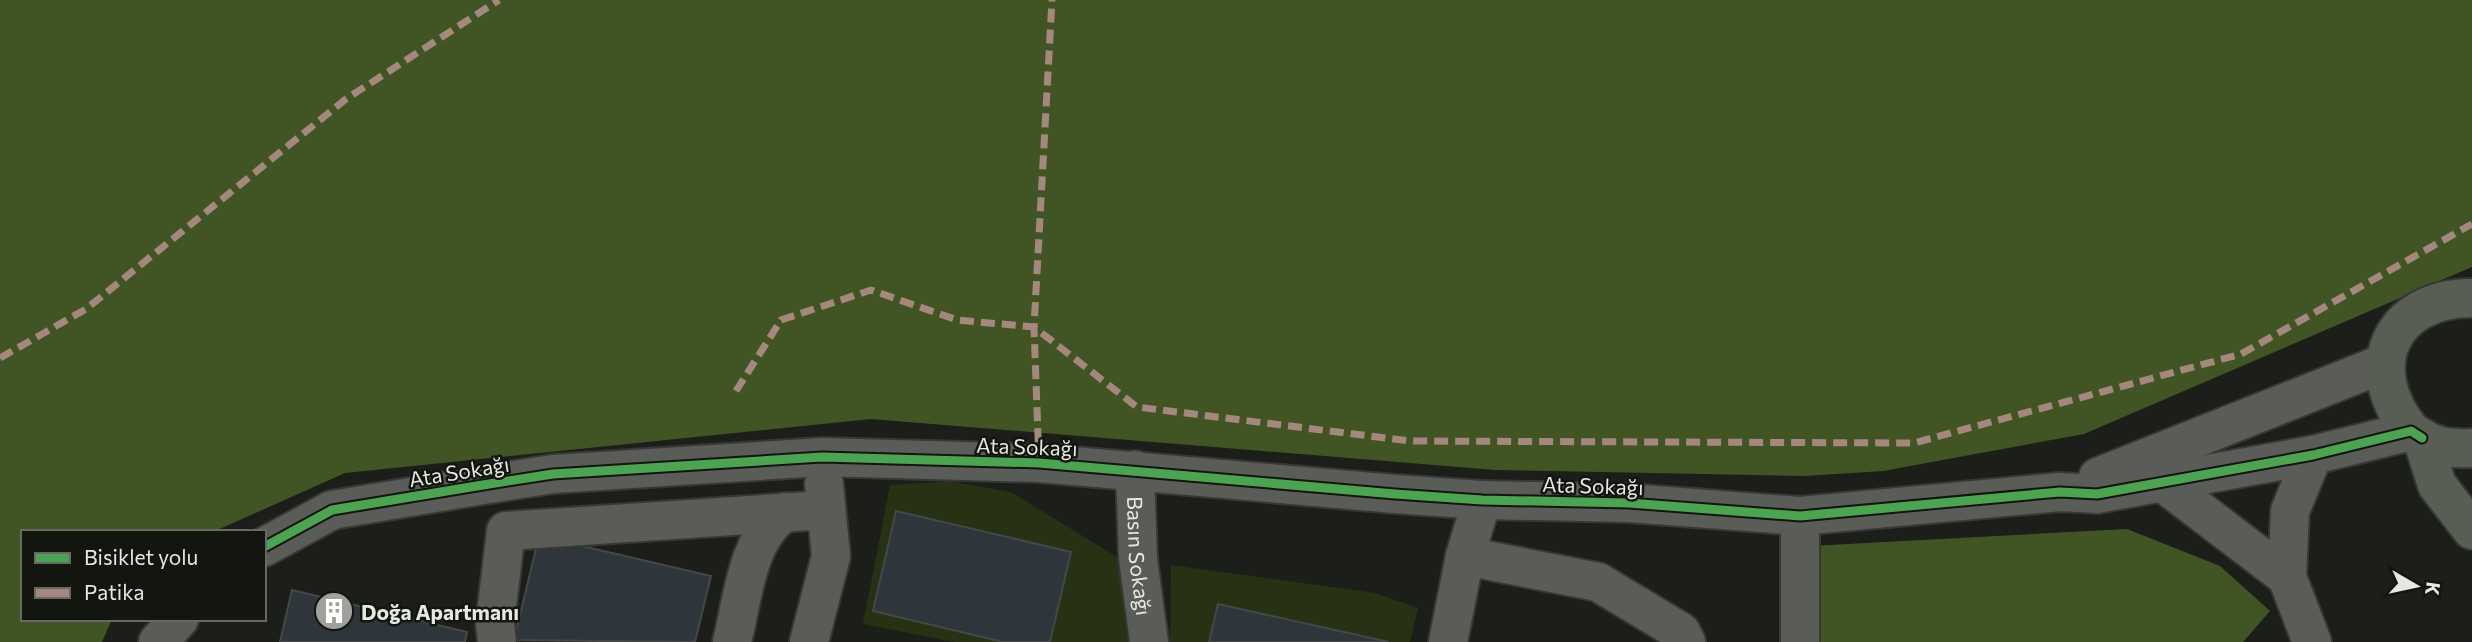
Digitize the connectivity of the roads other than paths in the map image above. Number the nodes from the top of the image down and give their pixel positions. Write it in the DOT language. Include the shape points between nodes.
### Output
graph roads {
  1 [pos="2472,298"];
  2 [pos="2385,363"];
  3 [pos="2416,435"];
  4 [pos="2472,447"];
  5 [pos="2313,455"];
  6 [pos="822,457"];
  7 [pos="1135,470"];
  8 [pos="2162,482"];
  9 [pos="2060,492"];
  10 [pos="1482,500"];
  11 [pos="825,510"];
  12 [pos="785,512"];
  13 [pos="1800,516"];
  14 [pos="2472,530"];
  15 [pos="266,546"];
  16 [pos="1465,556"];
  17 [pos="2287,577"];
  18 [pos="177,621"];
  19 [pos="158,642"];
  20 [pos="497,642"];
  21 [pos="732,642"];
  22 [pos="809,642"];
  23 [pos="1149,642"];
  24 [pos="1448,642"];
  25 [pos="1686,642"];
  26 [pos="1800,642"];
  27 [pos="2312,642"];
  1 -- 2 [label="main road" via="2448,298 2406,320 2392,339"];
  2 -- 3 [label="main road" via="2386,388 2395,412"];
  2 -- 9 [label="street"];
  3 -- 4 [label="main road" via="2454,449"];
  3 -- 5 [label="street"];
  3 -- 14 [label="main road" via="2437,485"];
  5 -- 8 [label="street"];
  5 -- 17 [label="street" via="2290,511"];
  6 -- 7 [label="street, Ata Sokağı"];
  6 -- 11 [label="street"];
  6 -- 15 [label="street, Ata Sokağı" via="553,474 502,482 332,510"];
  7 -- 10 [label="street, Ata Sokağı"];
  7 -- 23 [label="street, Basın Sokağı" via="1138,559"];
  8 -- 9 [label="street" via="2097,494"];
  8 -- 17 [label="street"];
  9 -- 13 [label="street, Ata Sokağı"];
  10 -- 13 [label="street, Ata Sokağı" via="1629,503"];
  10 -- 16 [label="street"];
  11 -- 12 [label="street"];
  11 -- 22 [label="street" via="831,556"];
  12 -- 20 [label="street" via="506,531"];
  12 -- 21 [label="street" via="759,539"];
  13 -- 26 [label="street"];
  16 -- 24 [label="street"];
  16 -- 25 [label="street" via="1598,582 1681,632"];
  17 -- 27 [label="street"];
  18 -- 19 [label="street"];
}
